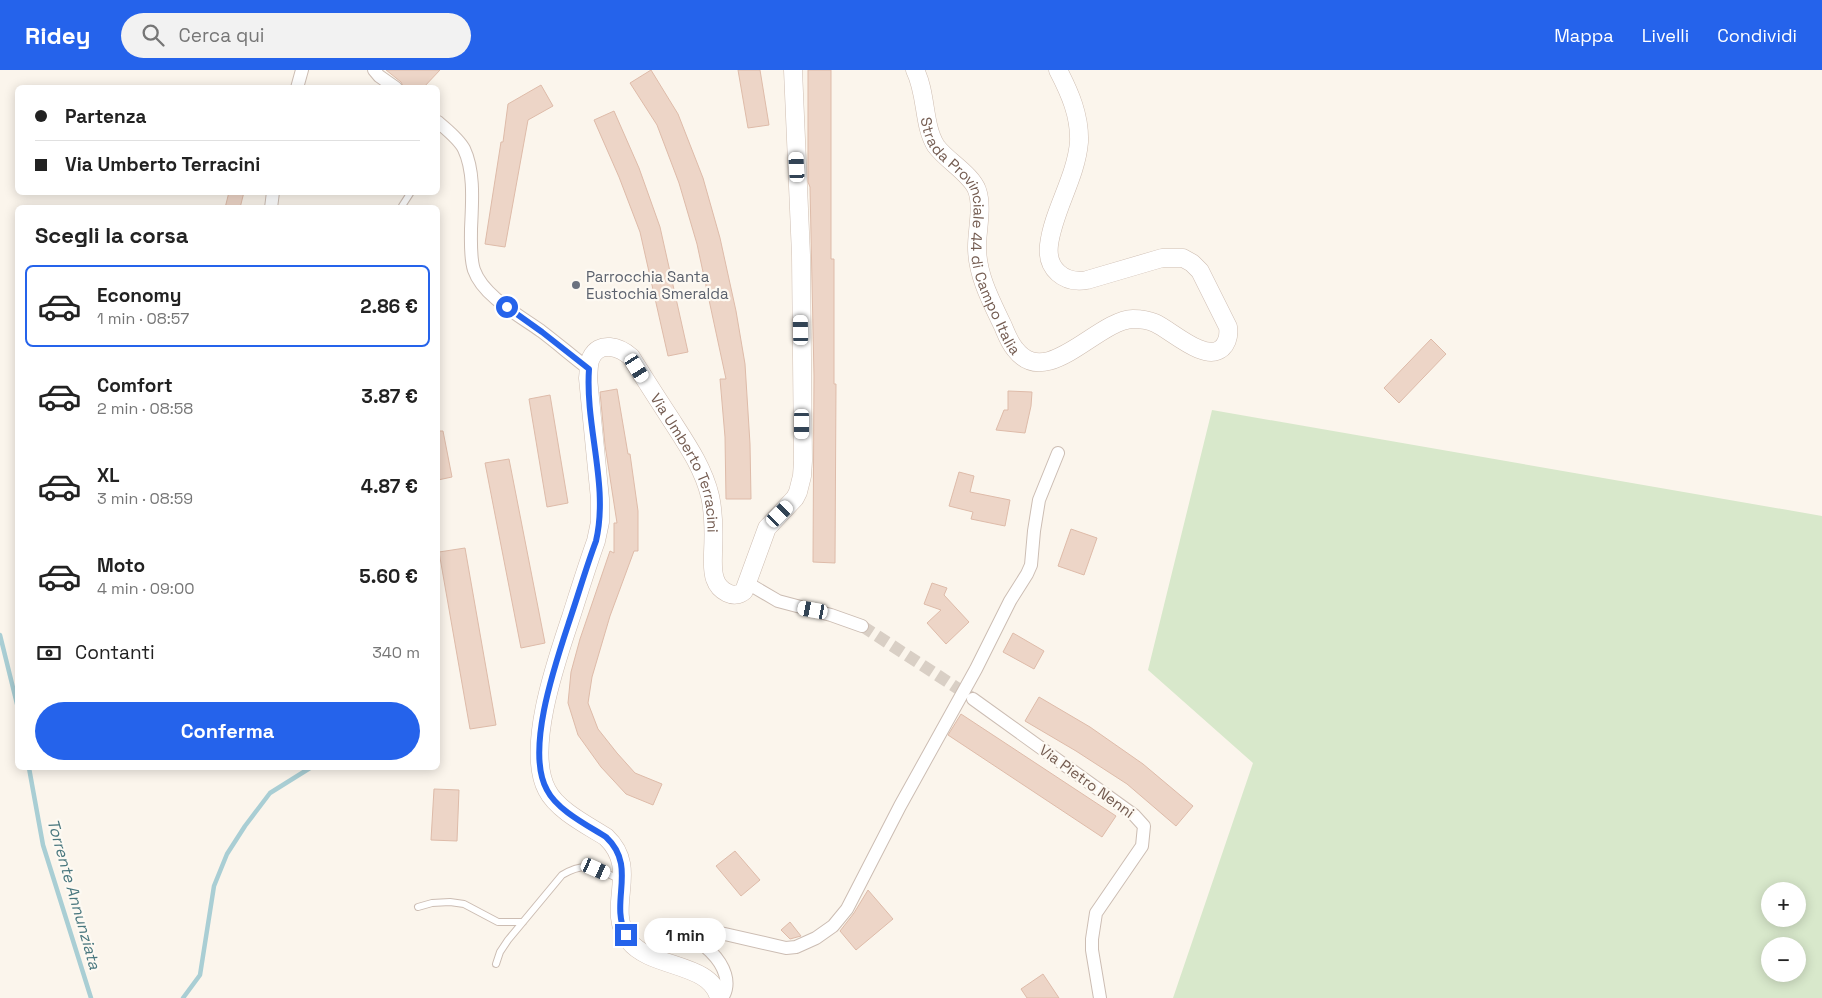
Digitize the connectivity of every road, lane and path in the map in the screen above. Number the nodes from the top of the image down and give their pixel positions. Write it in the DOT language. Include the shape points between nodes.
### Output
graph roads {
  1 [pos="302,70"];
  2 [pos="793,70"];
  3 [pos="915,70"];
  4 [pos="1058,70"];
  5 [pos="378,78"];
  6 [pos="298,85"];
  7 [pos="391,85"];
  8 [pos="440,124"];
  9 [pos="589,369"];
  10 [pos="1058,453"];
  11 [pos="748,584"];
  12 [pos="862,626"];
  13 [pos="973,699"];
  14 [pos="622,881"];
  15 [pos="418,906"];
  16 [pos="523,922"];
  17 [pos="496,964"];
  18 [pos="720,998"];
  19 [pos="1100,998"];
  1 -- 6 [label="street"];
  2 -- 11 [label="street" via="800,255 802,476 795,498 764,534"];
  3 -- 4 [label="street, Strada Provinciale 44 di Campo Italia" via="933,140 978,191 980,270 1011,344 1019,354 1036,362 1051,360 1114,324 1131,319 1157,324 1198,349 1219,350 1226,342 1228,327 1200,271 1188,261 1162,258 1076,281 1062,276 1053,266 1049,252 1051,236 1079,142 1074,104"];
  5 -- 7 [label="street"];
  8 -- 9 [label="street" via="464,149 468,164 474,270 481,282 495,298"];
  9 -- 11 [label="street, Via Umberto Terracini" via="592,357 602,348 617,348 631,357 690,447 705,479 714,519 713,570 716,583 734,596 742,594"];
  9 -- 14 [label="street" via="600,522 552,677 542,727 540,764 543,782 560,807 606,837 616,848 622,862"];
  10 -- 18 [label="street" via="1039,500 1031,565 1027,574 846,909 834,926 796,947 786,948 707,932 701,941 719,962 727,978 727,990"];
  11 -- 12 [label="street" via="778,601"];
  13 -- 19 [label="street, Via Pietro Nenni" via="1134,815 1144,826 1142,846 1096,913 1092,950"];
  14 -- 16 [label="lane" via="584,866 573,868 562,875"];
  14 -- 18 [label="street" via="621,922 630,941 652,958 704,977"];
  15 -- 16 [label="lane" via="450,902 464,904 498,922"];
  16 -- 17 [label="lane" via="500,952"];
}
